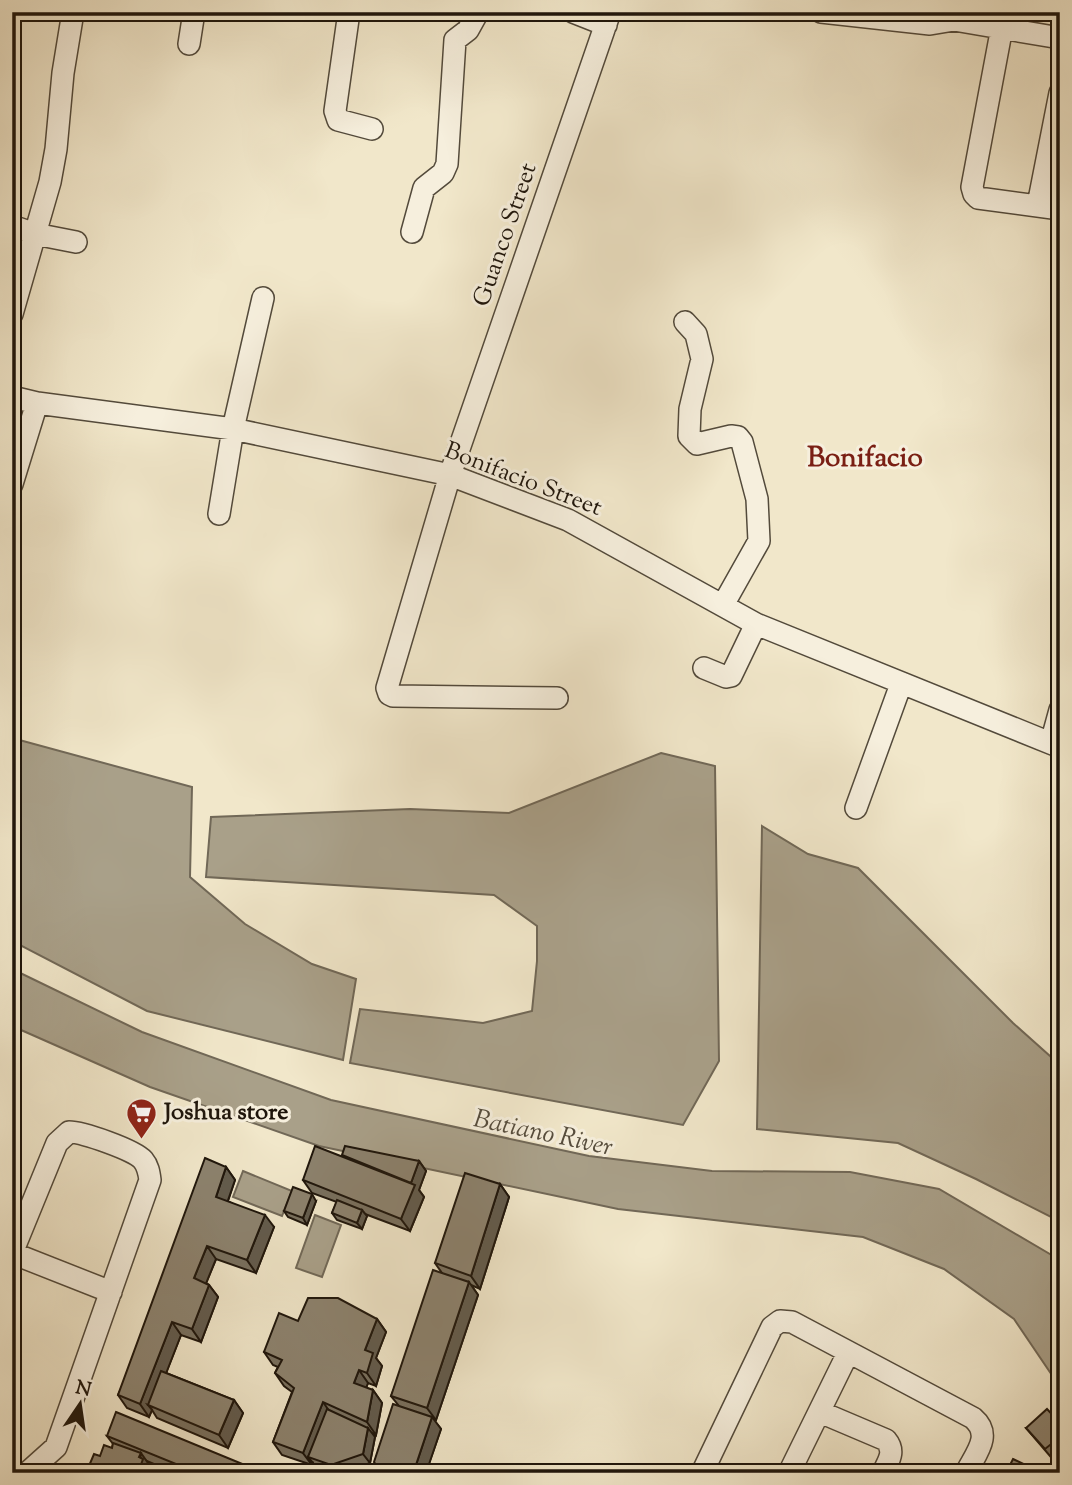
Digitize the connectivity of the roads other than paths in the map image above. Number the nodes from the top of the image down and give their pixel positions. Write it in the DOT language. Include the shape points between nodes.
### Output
graph roads {
  1 [pos="73,12"];
  2 [pos="194,12"];
  3 [pos="349,12"];
  4 [pos="478,12"];
  5 [pos="573,12"];
  6 [pos="821,12"];
  7 [pos="954,16"];
  8 [pos="608,18"];
  9 [pos="1002,27"];
  10 [pos="1060,38"];
  11 [pos="189,44"];
  12 [pos="1060,93"];
  13 [pos="372,129"];
  14 [pos="1038,205"];
  15 [pos="1060,209"];
  16 [pos="12,226"];
  17 [pos="412,232"];
  18 [pos="35,234"];
  19 [pos="76,242"];
  20 [pos="263,298"];
  21 [pos="12,314"];
  22 [pos="685,322"];
  23 [pos="12,397"];
  24 [pos="37,402"];
  25 [pos="233,429"];
  26 [pos="450,475"];
  27 [pos="12,484"];
  28 [pos="219,514"];
  29 [pos="723,605"];
  30 [pos="756,624"];
  31 [pos="704,668"];
  32 [pos="901,684"];
  33 [pos="557,698"];
  34 [pos="1060,710"];
  35 [pos="1055,745"];
  36 [pos="856,808"];
  37 [pos="12,1253"];
  38 [pos="111,1292"];
  39 [pos="848,1353"];
  40 [pos="820,1412"];
  41 [pos="27,1473"];
  42 [pos="702,1473"];
  43 [pos="789,1473"];
  44 [pos="883,1473"];
  45 [pos="966,1473"];
  1 -- 18 [label="street" via="56,149"];
  2 -- 11 [label="street"];
  3 -- 13 [label="street" via="335,111 338,120"];
  4 -- 17 [label="street" via="468,30 454,40 447,164 424,188"];
  5 -- 8 [label="street"];
  6 -- 7 [label="street" via="930,24"];
  7 -- 9 [label="street"];
  8 -- 26 [label="street, Guanco Street"];
  9 -- 10 [label="street"];
  9 -- 14 [label="street" via="972,187 978,198"];
  12 -- 14 [label="street"];
  14 -- 15 [label="street"];
  16 -- 18 [label="street"];
  18 -- 19 [label="street"];
  18 -- 21 [label="street"];
  20 -- 25 [label="street"];
  22 -- 29 [label="street" via="696,334 702,359 690,409 690,436 697,444 738,437 757,499 759,541"];
  23 -- 24 [label="street, Bonifacio Street"];
  24 -- 25 [label="street, Bonifacio Street"];
  24 -- 27 [label="street"];
  25 -- 26 [label="street, Bonifacio Street"];
  25 -- 28 [label="street"];
  26 -- 29 [label="street, Bonifacio Street" via="569,520"];
  26 -- 33 [label="street, Guanco Street" via="387,691 393,696"];
  29 -- 30 [label="street, Bonifacio Street"];
  30 -- 31 [label="street" via="731,676"];
  30 -- 32 [label="street, Bonifacio Street"];
  32 -- 35 [label="street, Bonifacio Street"];
  32 -- 36 [label="street"];
  34 -- 35 [label="street"];
  37 -- 38 [label="street"];
  37 -- 38 [label="street" via="57,1143 69,1132 81,1132 140,1156 148,1166 150,1180"];
  38 -- 41 [label="street" via="56,1447"];
  39 -- 40 [label="street"];
  39 -- 42 [label="street" via="793,1322 780,1321 772,1327"];
  39 -- 45 [label="street" via="982,1426 984,1436"];
  40 -- 43 [label="street"];
  40 -- 44 [label="street" via="886,1440 891,1454"];
}
